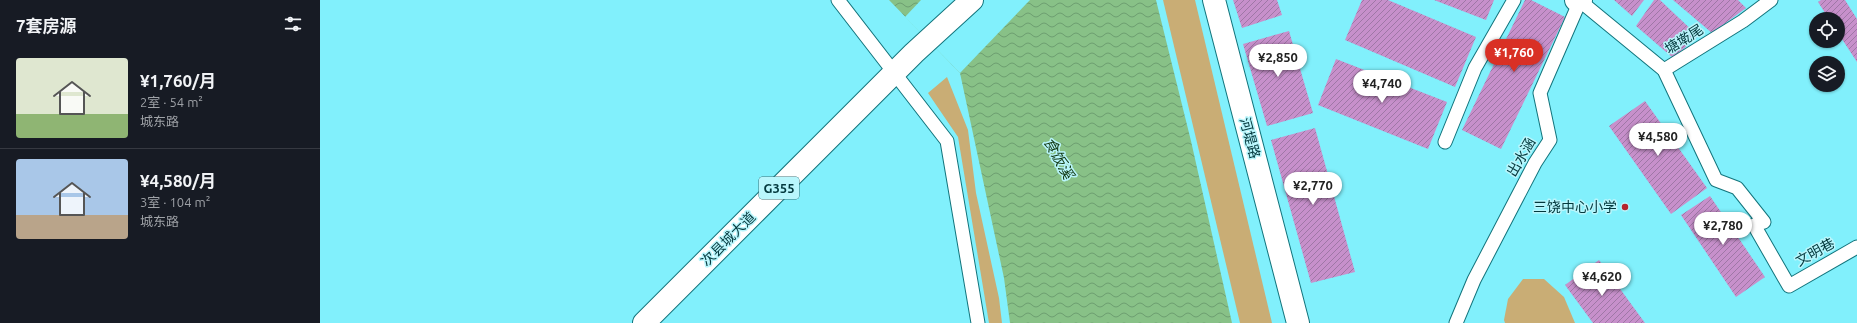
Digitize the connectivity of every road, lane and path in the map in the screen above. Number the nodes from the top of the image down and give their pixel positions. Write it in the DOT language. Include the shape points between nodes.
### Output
graph roads {
  1 [pos="838,0"];
  2 [pos="972,0"];
  3 [pos="1214,0"];
  4 [pos="1514,0"];
  5 [pos="1579,0"];
  6 [pos="1771,0"];
  7 [pos="1664,70"];
  8 [pos="894,73"];
  9 [pos="1445,142"];
  10 [pos="1857,247"];
  11 [pos="644,323"];
  12 [pos="978,323"];
  13 [pos="1298,323"];
  14 [pos="1456,323"];
  1 -- 8 [label="lane"];
  2 -- 8 [label="main road, 次县城大道 / G355"];
  3 -- 13 [label="main road, 河堤路"];
  4 -- 9 [label="lane" via="1475,68"];
  5 -- 7 [label="lane, 塘墘尾"];
  5 -- 14 [label="lane, 出水涵" via="1540,93 1550,140 1535,163 1474,280"];
  6 -- 7 [label="lane, 塘墘尾" via="1743,21"];
  7 -- 10 [label="lane, 文明巷" via="1716,180 1737,188 1764,222 1754,225 1789,286"];
  8 -- 11 [label="main road, 次县城大道 / G355"];
  8 -- 12 [label="lane" via="947,141"];
}
